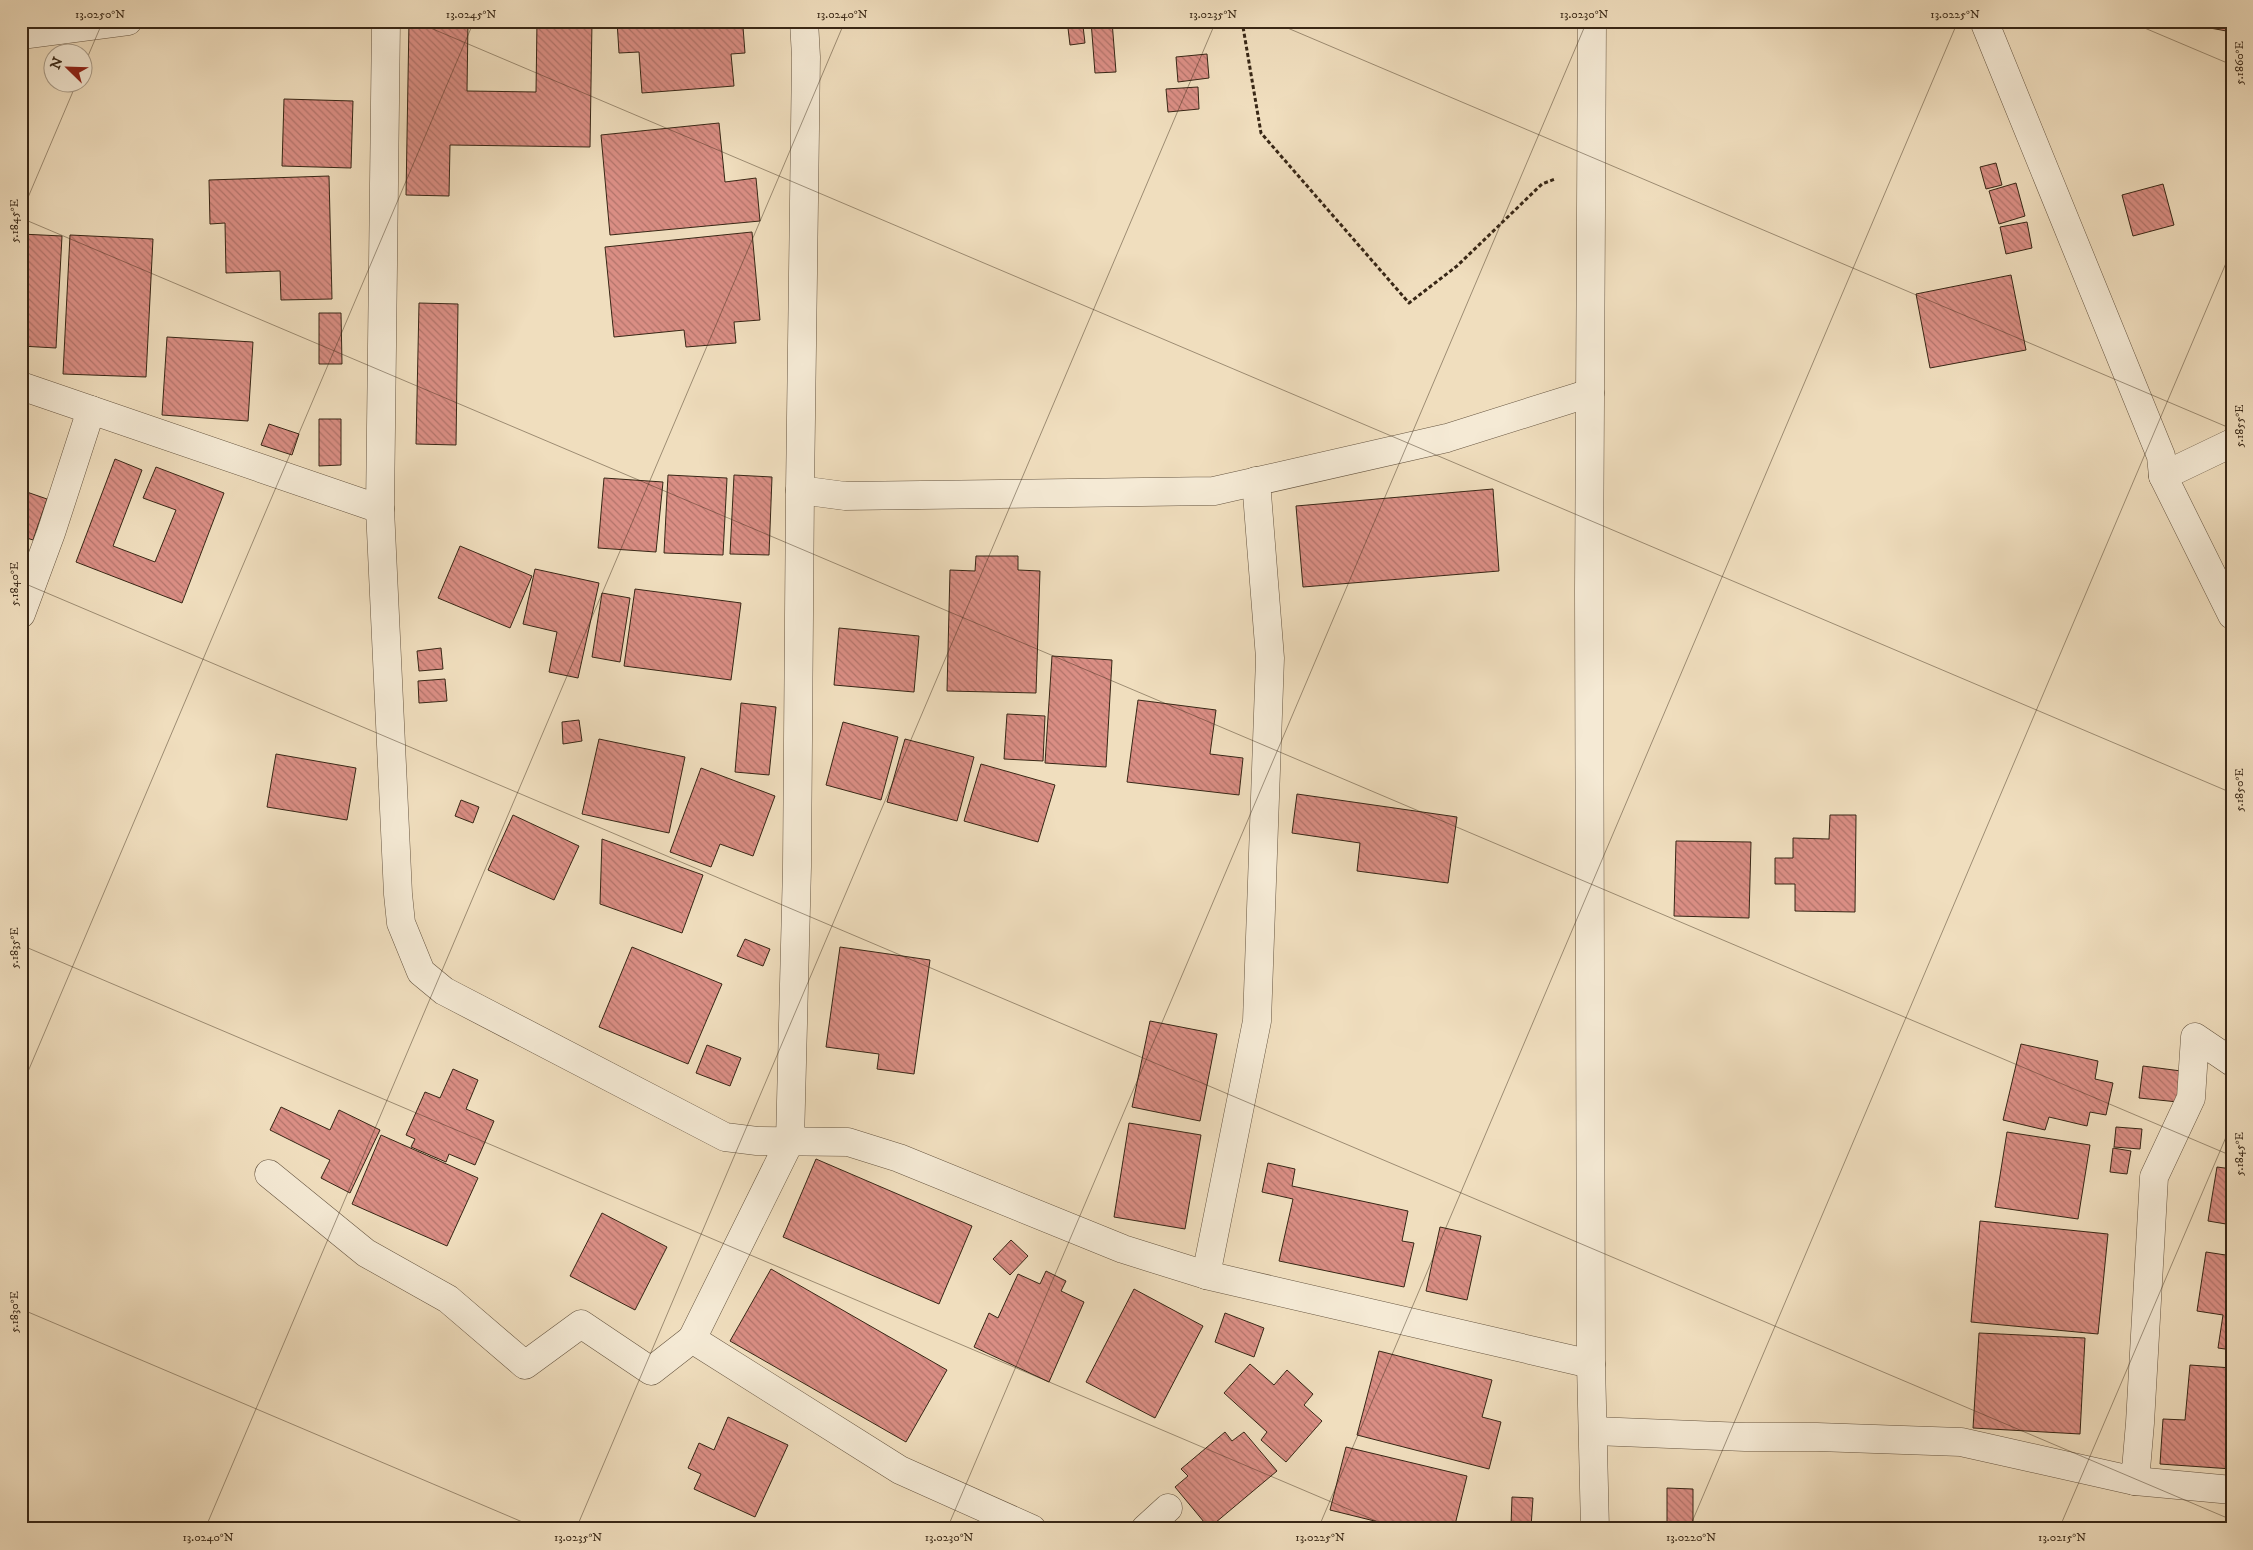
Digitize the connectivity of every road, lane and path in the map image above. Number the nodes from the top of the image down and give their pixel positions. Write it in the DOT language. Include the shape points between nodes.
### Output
graph roads {
  1 [pos="128,21"];
  2 [pos="386,21"];
  3 [pos="804,21"];
  4 [pos="1242,21"];
  5 [pos="1592,21"];
  6 [pos="1984,21"];
  7 [pos="21,35"];
  8 [pos="1591,164"];
  9 [pos="21,386"];
  10 [pos="1590,393"];
  11 [pos="92,410"];
  12 [pos="2232,443"];
  13 [pos="2163,476"];
  14 [pos="1256,481"];
  15 [pos="800,490"];
  16 [pos="380,509"];
  17 [pos="21,614"];
  18 [pos="2232,615"];
  19 [pos="2232,1062"];
  20 [pos="790,1141"];
  21 [pos="269,1174"];
  22 [pos="1206,1275"];
  23 [pos="692,1339"];
  24 [pos="1591,1364"];
  25 [pos="1594,1431"];
  26 [pos="2135,1481"];
  27 [pos="2232,1490"];
  28 [pos="1168,1508"];
  29 [pos="1032,1529"];
  30 [pos="1145,1529"];
  31 [pos="1595,1529"];
  1 -- 7 [label="street"];
  2 -- 16 [label="street"];
  3 -- 15 [label="street"];
  4 -- 8 [label="path" via="1261,133 1409,303 1457,266 1542,184"];
  5 -- 8 [label="street"];
  6 -- 13 [label="street" via="2161,456"];
  8 -- 10 [label="street"];
  9 -- 11 [label="street"];
  10 -- 14 [label="street" via="1447,438"];
  10 -- 24 [label="street"];
  11 -- 16 [label="street"];
  11 -- 17 [label="street"];
  12 -- 13 [label="street"];
  13 -- 18 [label="street"];
  14 -- 15 [label="street" via="1214,491 844,496"];
  14 -- 22 [label="street" via="1270,658 1257,1021"];
  15 -- 20 [label="street" via="797,867"];
  16 -- 20 [label="street" via="398,894 401,923 421,972 444,991 725,1137"];
  19 -- 26 [label="street" via="2194,1037 2191,1098 2154,1176"];
  20 -- 22 [label="street" via="848,1142 899,1158 1123,1249"];
  20 -- 23 [label="street"];
  21 -- 23 [label="street" via="366,1252 448,1299 525,1365 581,1324 651,1371"];
  22 -- 24 [label="street"];
  23 -- 29 [label="street" via="900,1470"];
  24 -- 25 [label="street"];
  25 -- 26 [label="street" via="1961,1442"];
  25 -- 31 [label="street"];
  26 -- 27 [label="street"];
  28 -- 30 [label="street"];
}
